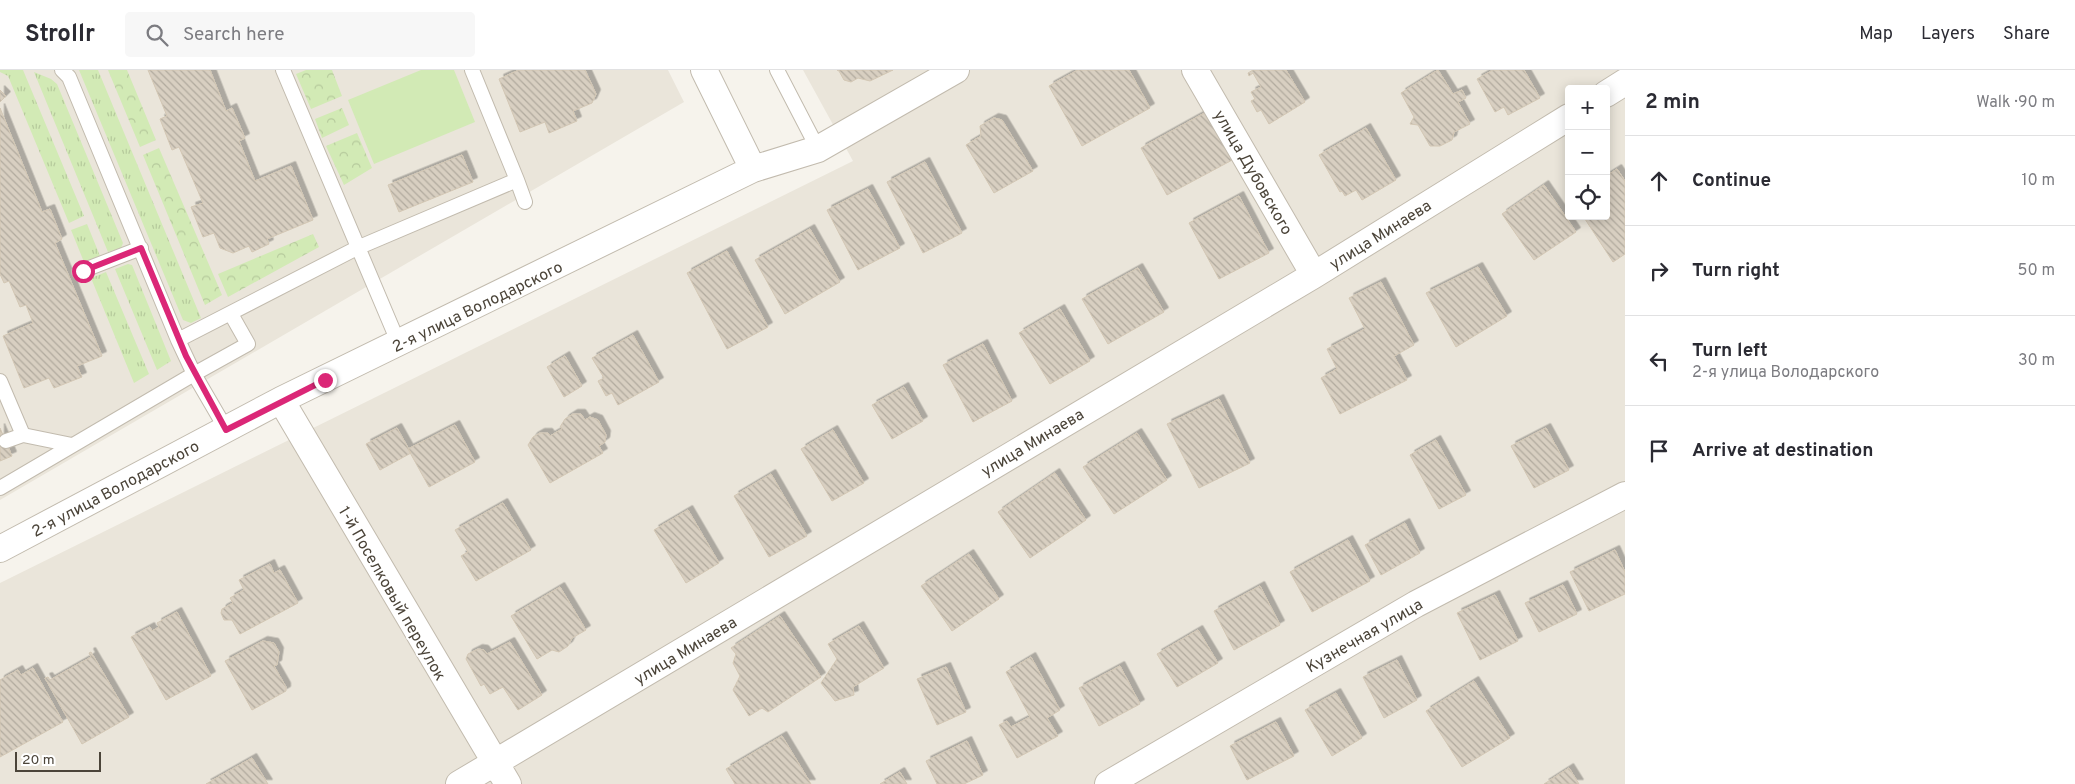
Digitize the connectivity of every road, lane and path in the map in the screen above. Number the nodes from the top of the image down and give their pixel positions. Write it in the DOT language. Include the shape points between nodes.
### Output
graph roads {
  1 [pos="62,70"];
  2 [pos="282,70"];
  3 [pos="472,70"];
  4 [pos="704,70"];
  5 [pos="777,70"];
  6 [pos="956,70"];
  7 [pos="1195,70"];
  8 [pos="1625,82"];
  9 [pos="1610,91"];
  10 [pos="1565,119"];
  11 [pos="818,149"];
  12 [pos="753,169"];
  13 [pos="517,180"];
  14 [pos="525,202"];
  15 [pos="141,248"];
  16 [pos="357,248"];
  17 [pos="79,272"];
  18 [pos="1314,275"];
  19 [pos="231,314"];
  20 [pos="178,340"];
  21 [pos="399,344"];
  22 [pos="194,374"];
  23 [pos="0,381"];
  24 [pos="281,400"];
  25 [pos="226,430"];
  26 [pos="22,435"];
  27 [pos="6,441"];
  28 [pos="72,445"];
  29 [pos="0,488"];
  30 [pos="1625,495"];
  31 [pos="0,549"];
  32 [pos="501,774"];
  33 [pos="459,784"];
  34 [pos="1108,784"];
  1 -- 15 [label="lane" via="69,77"];
  2 -- 16 [label="lane"];
  3 -- 13 [label="lane"];
  4 -- 12 [label="street"];
  5 -- 11 [label="lane"];
  6 -- 11 [label="street, 2-я улица Володарского"];
  7 -- 18 [label="street, улица Дубовского"];
  8 -- 9 [label="street"];
  10 -- 18 [label="street, улица Минаева"];
  11 -- 12 [label="street, 2-я улица Володарского"];
  12 -- 21 [label="street, 2-я улица Володарского"];
  13 -- 14 [label="lane"];
  13 -- 16 [label="lane"];
  15 -- 17 [label="lane"];
  15 -- 20 [label="lane"];
  16 -- 19 [label="lane"];
  16 -- 21 [label="lane"];
  18 -- 32 [label="street, улица Минаева"];
  19 -- 20 [label="lane"];
  19 -- 22 [label="lane" via="248,344"];
  20 -- 22 [label="lane"];
  21 -- 24 [label="street, 2-я улица Володарского"];
  22 -- 25 [label="lane"];
  22 -- 28 [label="lane"];
  23 -- 26 [label="lane"];
  24 -- 25 [label="street, 2-я улица Володарского"];
  24 -- 32 [label="street, 1-й Поселковый переулок"];
  25 -- 31 [label="street, 2-я улица Володарского"];
  26 -- 27 [label="lane"];
  26 -- 28 [label="lane"];
  28 -- 29 [label="lane"];
  30 -- 34 [label="street, Кузнечная улица" via="1416,604"];
  32 -- 33 [label="street, улица Минаева"];
}
